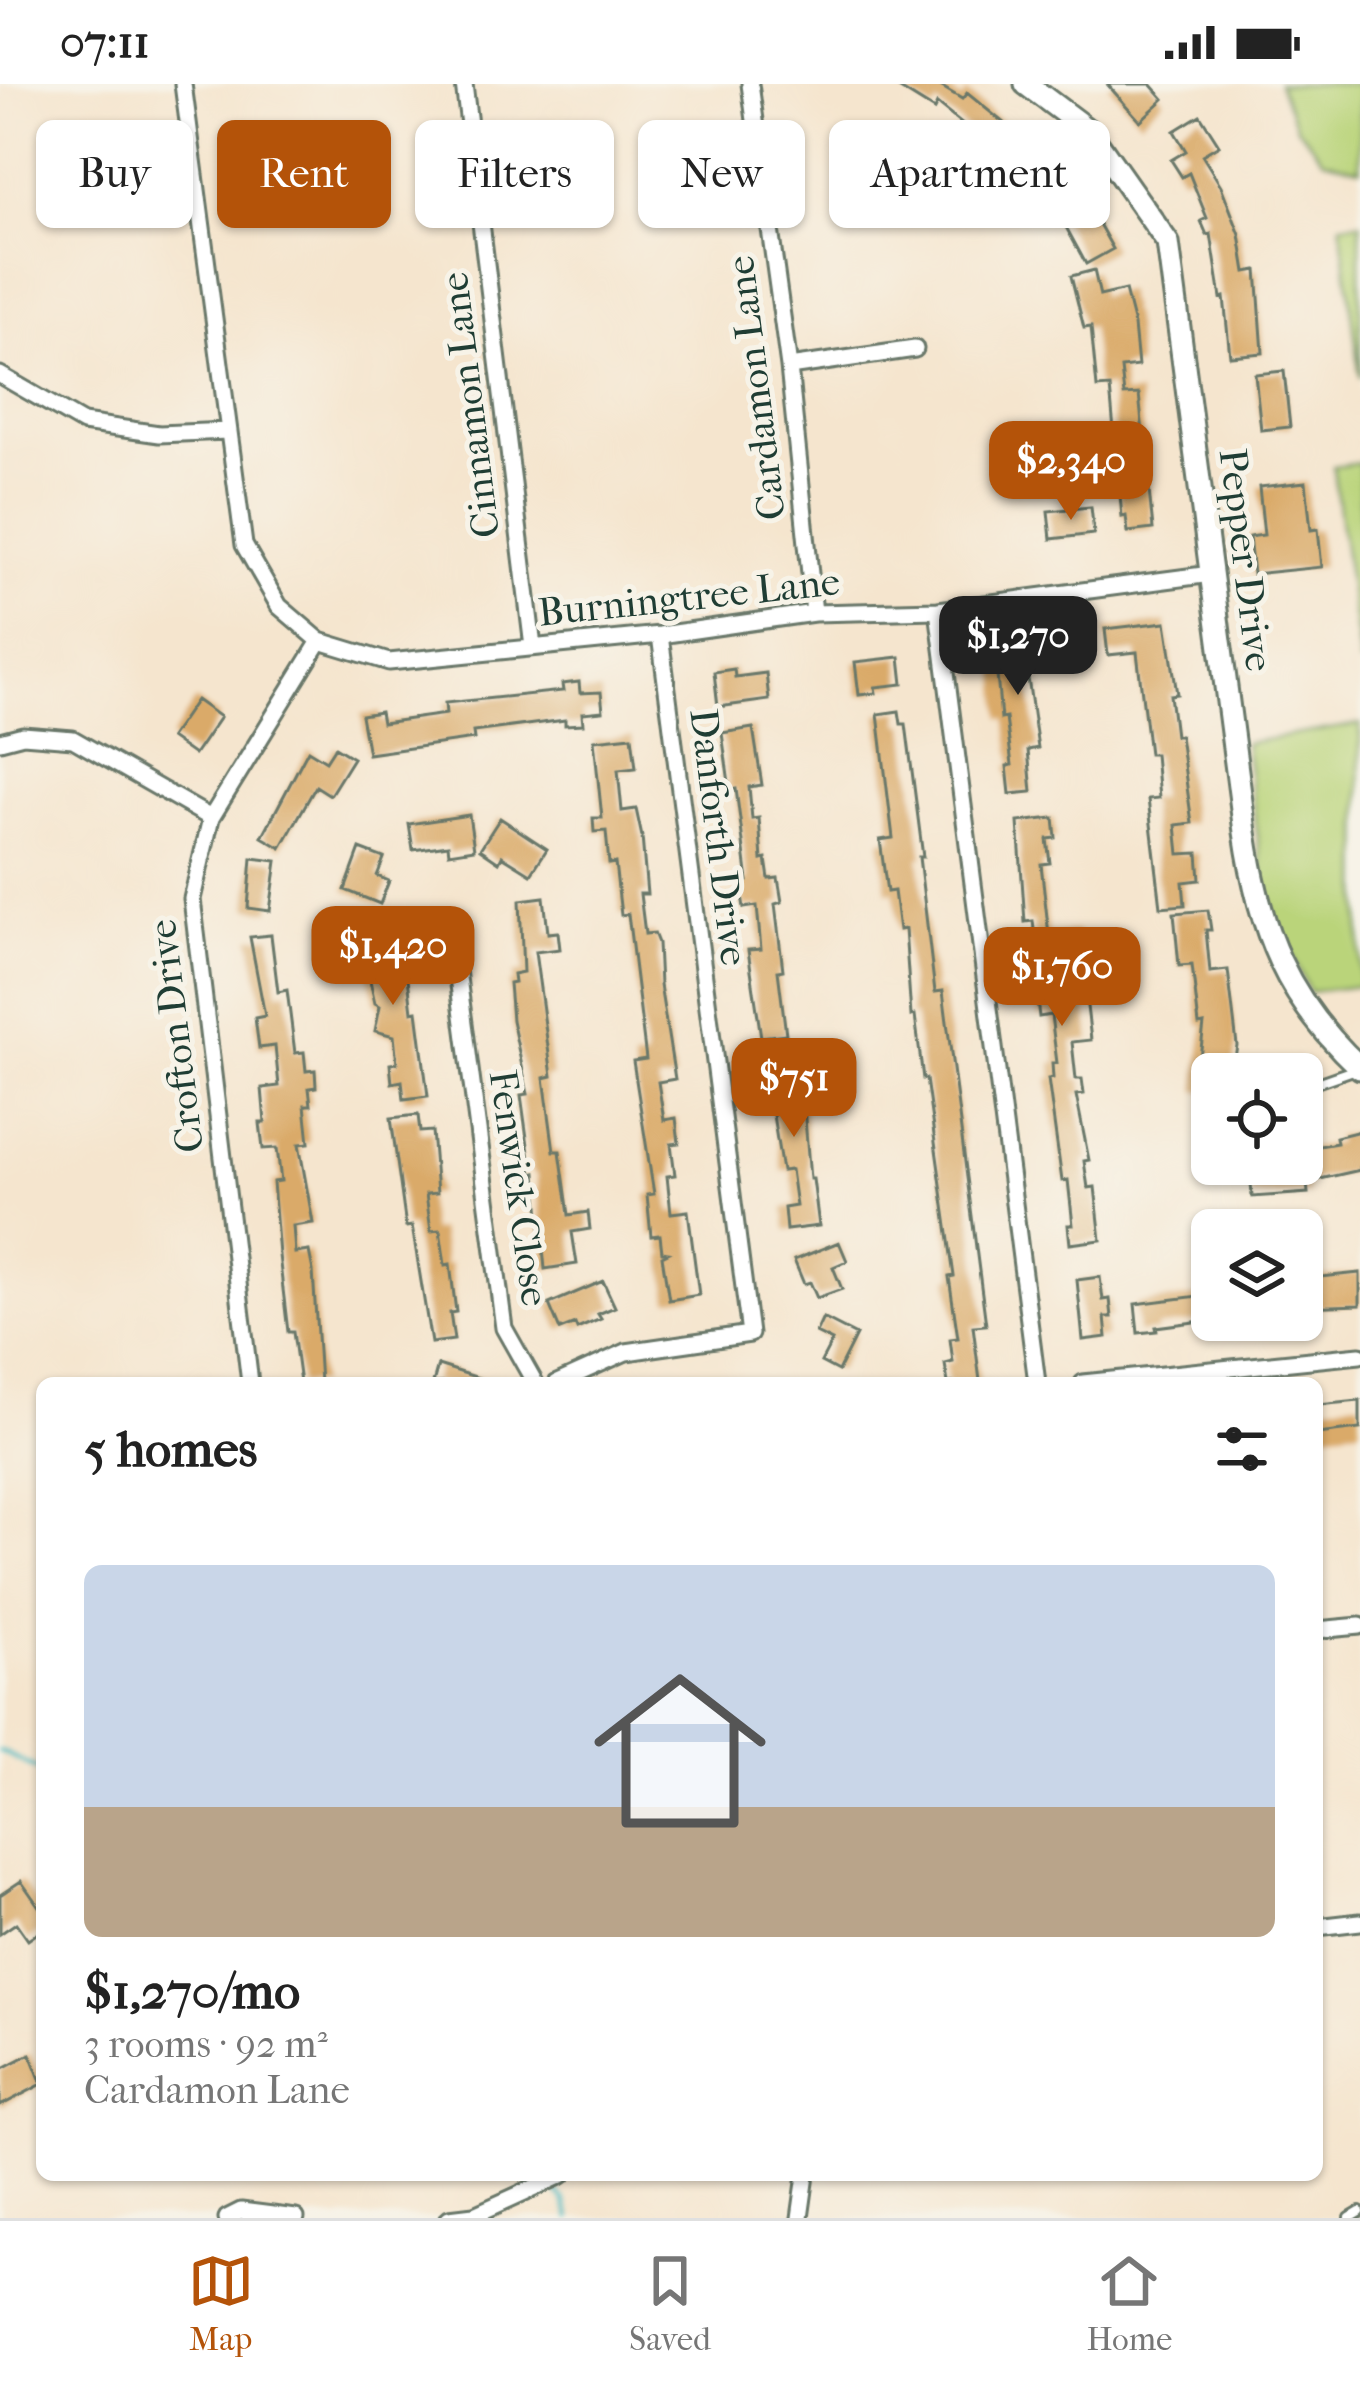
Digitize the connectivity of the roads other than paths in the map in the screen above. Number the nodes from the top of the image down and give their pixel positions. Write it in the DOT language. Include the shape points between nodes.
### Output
graph roads {
  1 [pos="183,84"];
  2 [pos="464,84"];
  3 [pos="750,84"];
  4 [pos="1026,84"];
  5 [pos="915,350"];
  6 [pos="789,367"];
  7 [pos="2,379"];
  8 [pos="226,430"];
  9 [pos="1211,574"];
  10 [pos="938,610"];
  11 [pos="814,613"];
  12 [pos="660,635"];
  13 [pos="320,640"];
  14 [pos="532,647"];
  15 [pos="0,741"];
  16 [pos="211,818"];
  17 [pos="451,924"];
  18 [pos="1360,1068"];
  19 [pos="1323,1081"];
  20 [pos="1360,1355"];
  21 [pos="249,1377"];
  22 [pos="532,1377"];
  23 [pos="570,1377"];
  24 [pos="1036,1377"];
  25 [pos="1142,1377"];
  26 [pos="1360,1626"];
  27 [pos="1323,1629"];
  28 [pos="1360,1922"];
  29 [pos="1323,1926"];
  30 [pos="550,2181"];
  31 [pos="805,2181"];
  32 [pos="1360,2212"];
  33 [pos="227,2218"];
  34 [pos="296,2218"];
  35 [pos="449,2218"];
  36 [pos="800,2218"];
  37 [pos="1350,2218"];
  1 -- 8 [label="street"];
  2 -- 14 [label="street, Cinnamon Lane"];
  3 -- 6 [label="street, Cardamon Lane"];
  4 -- 9 [label="street, Pepper Drive" via="1090,132 1168,243"];
  5 -- 6 [label="street"];
  6 -- 11 [label="street, Cardamon Lane"];
  7 -- 8 [label="street" via="83,423 159,434"];
  8 -- 13 [label="street" via="244,545 279,605"];
  9 -- 10 [label="street, Burningtree Lane"];
  9 -- 18 [label="street, Pepper Drive" via="1259,910 1308,1012"];
  10 -- 11 [label="street, Burningtree Lane"];
  10 -- 24 [label="street"];
  11 -- 12 [label="street, Burningtree Lane"];
  12 -- 14 [label="street, Burningtree Lane"];
  12 -- 23 [label="street, Danforth Drive" via="750,1334 626,1352"];
  13 -- 14 [label="street, Burningtree Lane" via="389,662"];
  13 -- 16 [label="street, Crofton Drive"];
  15 -- 16 [label="street" via="73,740"];
  16 -- 21 [label="street, Crofton Drive" via="193,899"];
  17 -- 22 [label="street, Fenwick Close" via="504,1328"];
  18 -- 19 [label="lane"];
  20 -- 25 [label="street"];
  26 -- 27 [label="street"];
  28 -- 29 [label="street"];
  30 -- 35 [label="street" via="474,2216"];
  31 -- 36 [label="street"];
  32 -- 37 [label="lane"];
  33 -- 34 [label="street" via="241,2211"];
}
